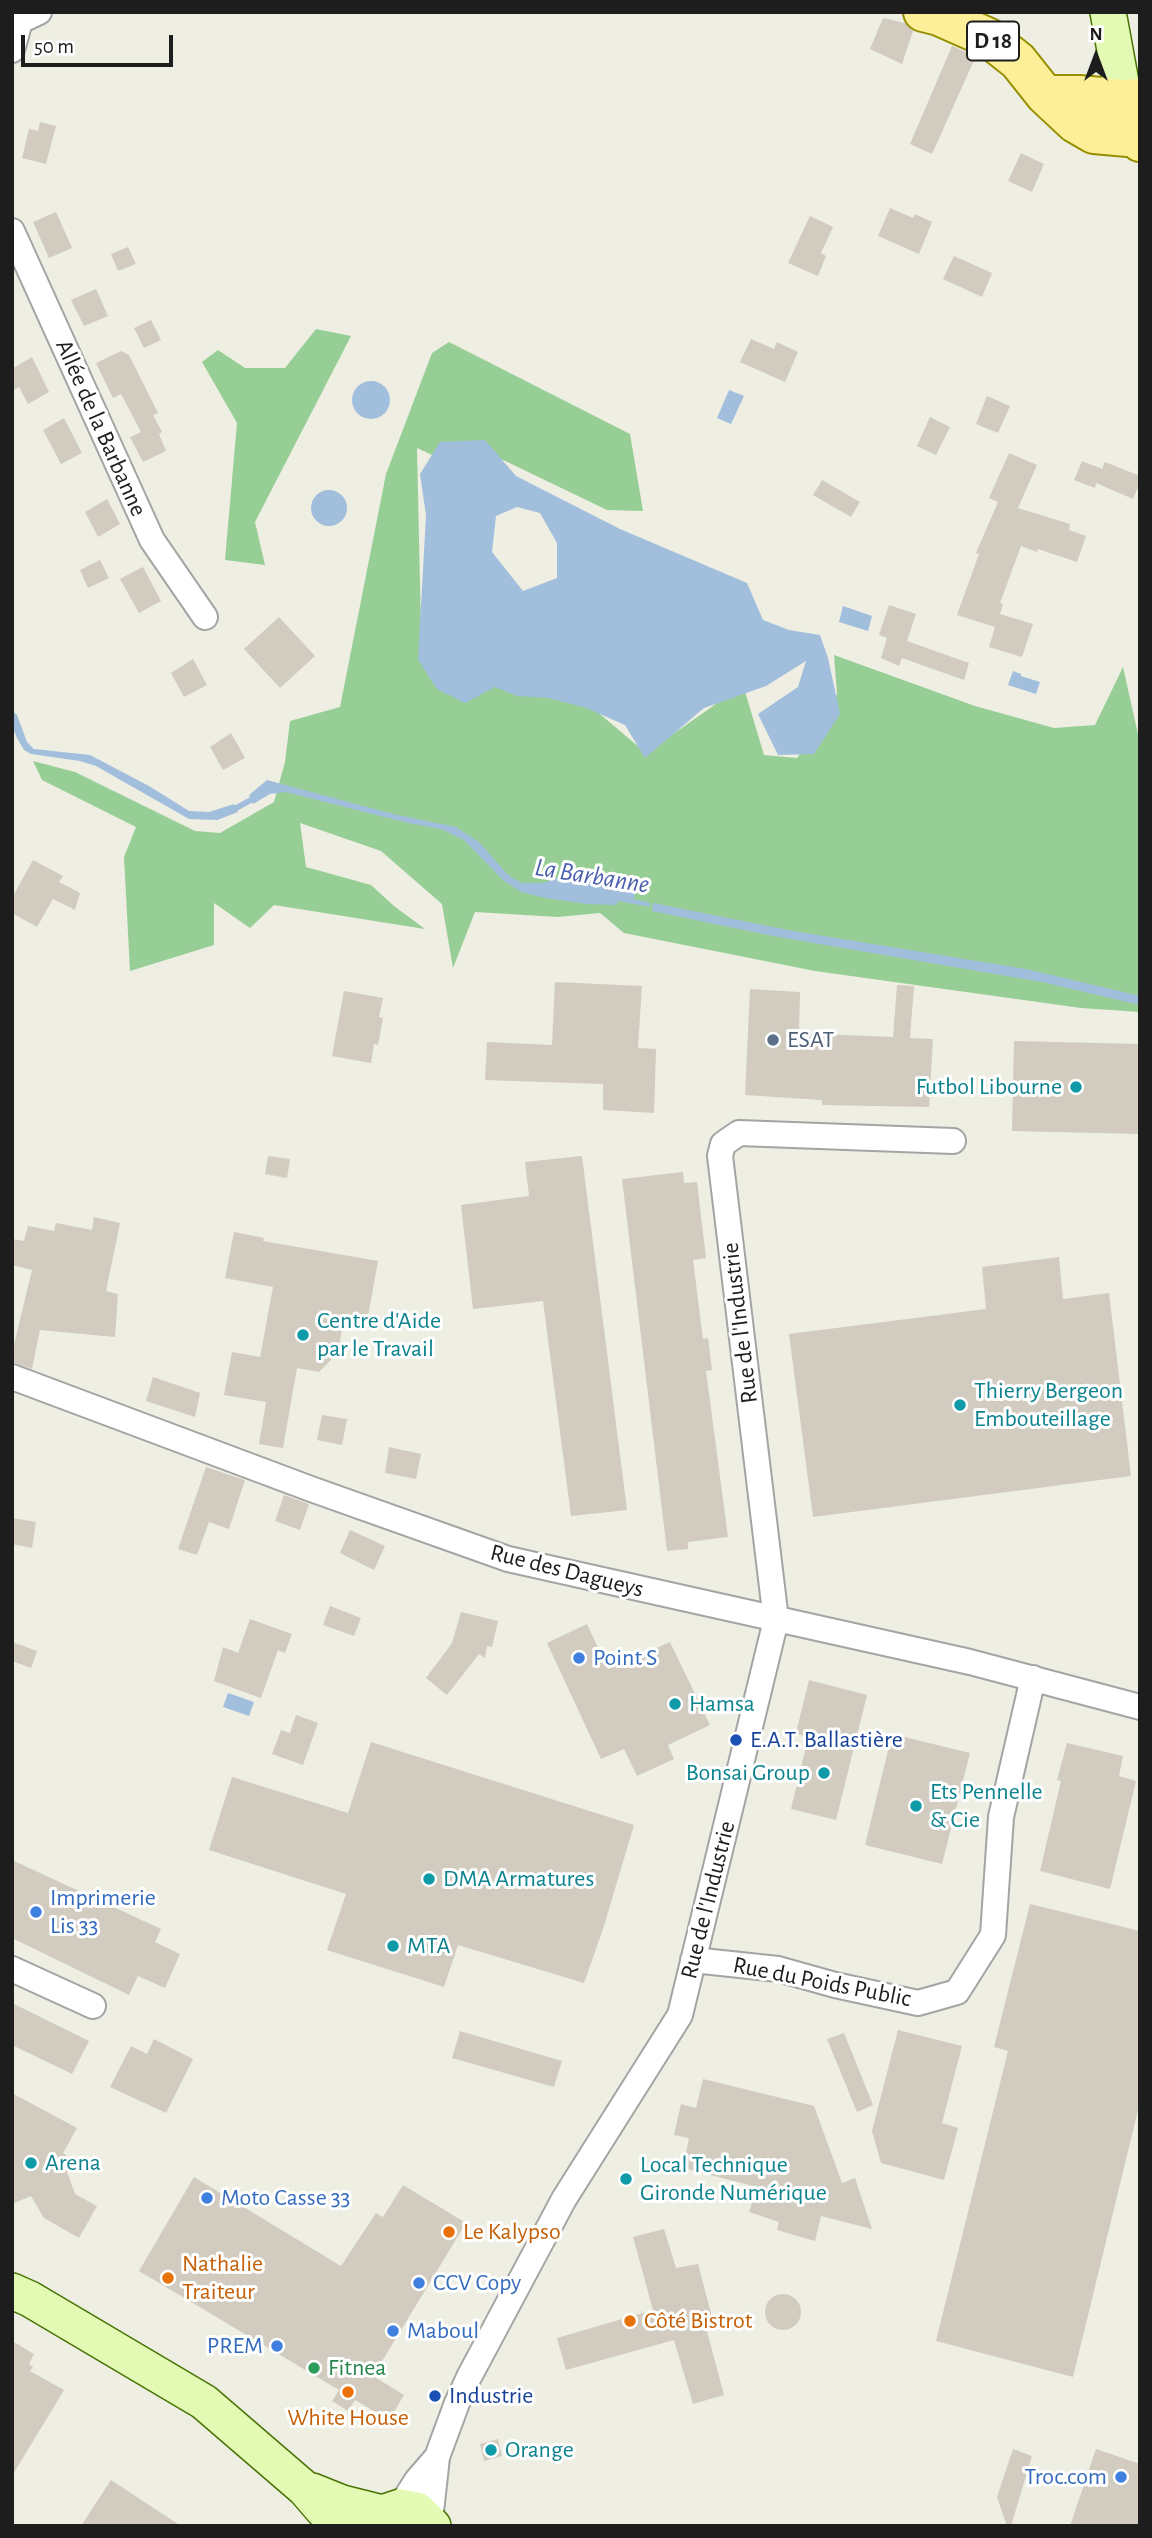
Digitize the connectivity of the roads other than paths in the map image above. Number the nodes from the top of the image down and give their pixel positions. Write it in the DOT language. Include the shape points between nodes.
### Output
graph roads {
  1 [pos="39,12"];
  2 [pos="923,12"];
  3 [pos="1108,12"];
  4 [pos="1128,12"];
  5 [pos="12,50"];
  6 [pos="1137,113"];
  7 [pos="12,231"];
  8 [pos="205,617"];
  9 [pos="953,1141"];
  10 [pos="12,1377"];
  11 [pos="776,1620"];
  12 [pos="1033,1678"];
  13 [pos="1140,1707"];
  14 [pos="693,1960"];
  15 [pos="12,1969"];
  16 [pos="93,2006"];
  17 [pos="12,2291"];
  18 [pos="437,2457"];
  19 [pos="305,2489"];
  20 [pos="403,2519"];
  21 [pos="342,2526"];
  1 -- 5 [label="street" via="20,21"];
  2 -- 6 [label="main road, D 18" via="989,38 1018,61 1045,95 1079,95"];
  3 -- 6 [label="main road"];
  4 -- 6 [label="main road"];
  7 -- 8 [label="street, Allée de la Barbanne" via="152,540"];
  9 -- 11 [label="street, Rue de l'Industrie" via="739,1133 723,1144 720,1156"];
  10 -- 11 [label="street, Rue des Dagueys" via="508,1559"];
  11 -- 12 [label="street, Rue des Dagueys"];
  11 -- 14 [label="street, Rue de l'Industrie"];
  12 -- 13 [label="street, Rue des Dagueys"];
  12 -- 14 [label="street, Rue du Poids Public" via="1001,1817 993,1935 957,1992 918,2003 778,1969"];
  14 -- 18 [label="street, Rue de l'Industrie" via="680,2015 564,2199 469,2376"];
  15 -- 16 [label="street"];
  17 -- 19 [label="main road" via="204,2402"];
  18 -- 20 [label="street, Rue de l'Industrie"];
  18 -- 20 [label="street, Rue de l'Industrie" via="417,2480"];
  19 -- 20 [label="main road"];
  19 -- 21 [label="main road"];
}
